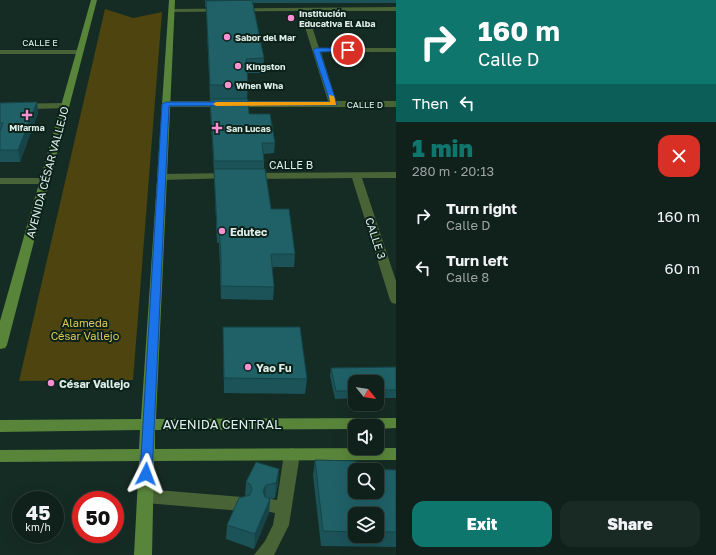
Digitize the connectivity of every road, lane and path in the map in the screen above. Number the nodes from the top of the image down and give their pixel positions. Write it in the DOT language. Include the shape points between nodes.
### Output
graph roads {
  1 [pos="94,0"];
  2 [pos="172,5"];
  3 [pos="396,8"];
  4 [pos="303,9"];
  5 [pos="316,50"];
  6 [pos="396,50"];
  7 [pos="0,52"];
  8 [pos="80,52"];
  9 [pos="166,104"];
  10 [pos="334,104"];
  11 [pos="396,104"];
  12 [pos="65,106"];
  13 [pos="0,107"];
  14 [pos="396,175"];
  15 [pos="356,176"];
  16 [pos="162,177"];
  17 [pos="0,181"];
  18 [pos="44,181"];
  19 [pos="392,276"];
  20 [pos="396,300"];
  21 [pos="0,345"];
  22 [pos="396,423"];
  23 [pos="148,425"];
  24 [pos="0,426"];
  25 [pos="292,454"];
  26 [pos="396,454"];
  27 [pos="147,455"];
  28 [pos="0,456"];
  29 [pos="145,496"];
  30 [pos="242,504"];
  31 [pos="143,555"];
  32 [pos="263,555"];
  1 -- 8 [label="main road, AVENIDA CÉSAR VALLEJO"];
  2 -- 4 [label="street"];
  2 -- 9 [label="main road"];
  3 -- 4 [label="street"];
  4 -- 5 [label="street"];
  5 -- 6 [label="street"];
  5 -- 10 [label="street"];
  7 -- 8 [label="street, CALLE E"];
  8 -- 12 [label="main road, AVENIDA CÉSAR VALLEJO"];
  9 -- 10 [label="street, CALLE D"];
  9 -- 16 [label="main road"];
  10 -- 11 [label="street, CALLE D"];
  12 -- 13 [label="street"];
  12 -- 18 [label="main road, AVENIDA CÉSAR VALLEJO"];
  14 -- 15 [label="street, CALLE B"];
  15 -- 16 [label="street, CALLE B"];
  15 -- 19 [label="street, CALLE 3"];
  16 -- 23 [label="main road"];
  17 -- 18 [label="street"];
  18 -- 21 [label="main road, AVENIDA CÉSAR VALLEJO"];
  19 -- 20 [label="street, CALLE 3"];
  22 -- 23 [label="main road, AVENIDA CENTRAL"];
  23 -- 24 [label="main road, AVENIDA CENTRAL"];
  23 -- 27 [label="main road"];
  25 -- 26 [label="main road"];
  25 -- 27 [label="main road"];
  25 -- 32 [label="street" via="277,507 281,525 271,546"];
  27 -- 28 [label="main road"];
  27 -- 29 [label="main road"];
  29 -- 30 [label="street"];
  29 -- 31 [label="main road"];
}
